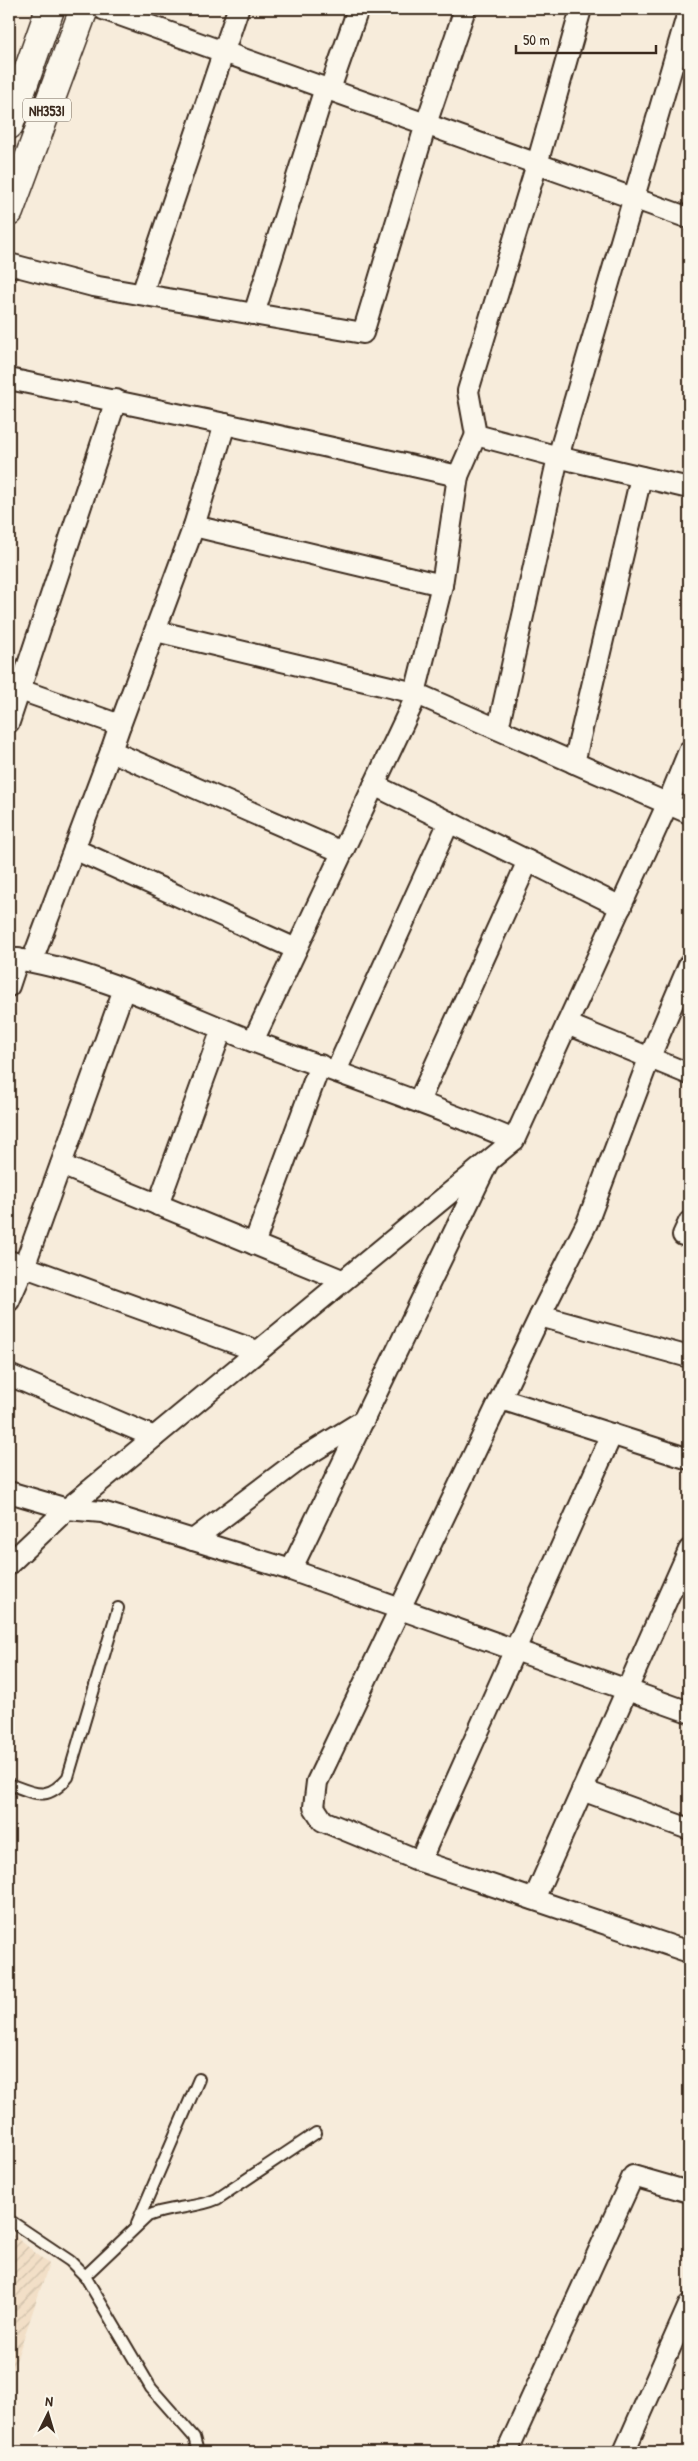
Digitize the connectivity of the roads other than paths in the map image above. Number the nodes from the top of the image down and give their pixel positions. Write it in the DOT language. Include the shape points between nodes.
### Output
graph roads {
  1 [pos="50,9"];
  2 [pos="84,9"];
  3 [pos="103,9"];
  4 [pos="238,9"];
  5 [pos="358,9"];
  6 [pos="465,9"];
  7 [pos="581,9"];
  8 [pos="689,9"];
  9 [pos="223,51"];
  10 [pos="328,89"];
  11 [pos="426,124"];
  12 [pos="9,125"];
  13 [pos="537,164"];
  14 [pos="633,198"];
  15 [pos="9,212"];
  16 [pos="689,218"];
  17 [pos="9,264"];
  18 [pos="142,294"];
  19 [pos="254,314"];
  20 [pos="9,379"];
  21 [pos="116,400"];
  22 [pos="225,424"];
  23 [pos="476,435"];
  24 [pos="558,457"];
  25 [pos="458,476"];
  26 [pos="641,477"];
  27 [pos="689,488"];
  28 [pos="194,526"];
  29 [pos="442,585"];
  30 [pos="156,631"];
  31 [pos="14,688"];
  32 [pos="415,693"];
  33 [pos="9,722"];
  34 [pos="120,725"];
  35 [pos="498,729"];
  36 [pos="111,751"];
  37 [pos="689,751"];
  38 [pos="574,764"];
  39 [pos="374,785"];
  40 [pos="667,805"];
  41 [pos="689,813"];
  42 [pos="449,822"];
  43 [pos="74,849"];
  44 [pos="342,852"];
  45 [pos="528,861"];
  46 [pos="621,907"];
  47 [pos="296,948"];
  48 [pos="20,959"];
  49 [pos="689,965"];
  50 [pos="9,986"];
  51 [pos="124,989"];
  52 [pos="567,1024"];
  53 [pos="222,1028"];
  54 [pos="253,1041"];
  55 [pos="649,1059"];
  56 [pos="328,1068"];
  57 [pos="689,1074"];
  58 [pos="419,1102"];
  59 [pos="514,1140"];
  60 [pos="490,1158"];
  61 [pos="61,1165"];
  62 [pos="158,1205"];
  63 [pos="254,1244"];
  64 [pos="16,1264"];
  65 [pos="342,1280"];
  66 [pos="9,1301"];
  67 [pos="540,1316"];
  68 [pos="257,1351"];
  69 [pos="689,1357"];
  70 [pos="9,1375"];
  71 [pos="501,1399"];
  72 [pos="364,1420"];
  73 [pos="612,1434"];
  74 [pos="154,1437"];
  75 [pos="689,1459"];
  76 [pos="9,1492"];
  77 [pos="67,1509"];
  78 [pos="193,1540"];
  79 [pos="689,1550"];
  80 [pos="9,1564"];
  81 [pos="291,1570"];
  82 [pos="118,1608"];
  83 [pos="401,1609"];
  84 [pos="516,1650"];
  85 [pos="627,1689"];
  86 [pos="689,1712"];
  87 [pos="9,1784"];
  88 [pos="582,1790"];
  89 [pos="689,1829"];
  90 [pos="420,1861"];
  91 [pos="534,1900"];
  92 [pos="689,1952"];
  93 [pos="199,2079"];
  94 [pos="316,2133"];
  95 [pos="689,2192"];
  96 [pos="9,2220"];
  97 [pos="136,2226"];
  98 [pos="85,2276"];
  99 [pos="689,2305"];
  100 [pos="198,2452"];
  101 [pos="507,2452"];
  102 [pos="624,2452"];
  1 -- 12 [label="highway, NH353I"];
  2 -- 15 [label="highway, NH353I"];
  3 -- 9 [label="street"];
  4 -- 9 [label="street"];
  5 -- 10 [label="street"];
  6 -- 11 [label="street"];
  7 -- 13 [label="street"];
  8 -- 14 [label="street"];
  9 -- 10 [label="street"];
  9 -- 18 [label="street"];
  10 -- 11 [label="street"];
  10 -- 19 [label="street"];
  11 -- 13 [label="street"];
  11 -- 19 [label="street" via="363,333"];
  13 -- 14 [label="street"];
  13 -- 23 [label="street" via="468,391"];
  14 -- 16 [label="street"];
  14 -- 24 [label="street"];
  17 -- 18 [label="street" via="93,286"];
  18 -- 19 [label="street"];
  20 -- 21 [label="street"];
  21 -- 22 [label="street"];
  21 -- 31 [label="street"];
  22 -- 25 [label="street"];
  22 -- 28 [label="street"];
  23 -- 24 [label="street"];
  23 -- 25 [label="street"];
  24 -- 26 [label="street"];
  24 -- 35 [label="street"];
  25 -- 29 [label="street"];
  26 -- 27 [label="street"];
  26 -- 38 [label="street"];
  28 -- 29 [label="street"];
  28 -- 30 [label="street"];
  29 -- 32 [label="street"];
  30 -- 32 [label="street"];
  30 -- 34 [label="street"];
  31 -- 33 [label="street"];
  31 -- 34 [label="street"];
  32 -- 35 [label="street"];
  32 -- 39 [label="street"];
  34 -- 36 [label="street"];
  35 -- 38 [label="street"];
  36 -- 43 [label="street"];
  36 -- 44 [label="street"];
  37 -- 40 [label="street"];
  38 -- 40 [label="street"];
  39 -- 42 [label="street"];
  39 -- 44 [label="street"];
  40 -- 41 [label="street"];
  40 -- 46 [label="street"];
  42 -- 45 [label="street"];
  42 -- 56 [label="street"];
  43 -- 47 [label="street"];
  43 -- 48 [label="street"];
  44 -- 47 [label="street"];
  45 -- 46 [label="street"];
  45 -- 58 [label="street"];
  46 -- 52 [label="street"];
  47 -- 54 [label="street"];
  48 -- 50 [label="street"];
  48 -- 51 [label="street"];
  49 -- 55 [label="street"];
  51 -- 53 [label="street"];
  51 -- 61 [label="street"];
  52 -- 55 [label="street"];
  52 -- 59 [label="street"];
  53 -- 54 [label="street"];
  53 -- 62 [label="street"];
  54 -- 56 [label="street"];
  55 -- 57 [label="street"];
  55 -- 67 [label="street" via="587,1223"];
  56 -- 58 [label="street"];
  56 -- 63 [label="street"];
  58 -- 59 [label="street"];
  59 -- 60 [label="street"];
  60 -- 65 [label="street"];
  60 -- 72 [label="street"];
  61 -- 62 [label="street"];
  61 -- 64 [label="street"];
  62 -- 63 [label="street"];
  63 -- 65 [label="street"];
  64 -- 66 [label="street"];
  64 -- 68 [label="street"];
  65 -- 68 [label="street"];
  67 -- 69 [label="street"];
  67 -- 71 [label="street"];
  68 -- 74 [label="street"];
  70 -- 74 [label="street"];
  71 -- 73 [label="street"];
  71 -- 83 [label="street"];
  72 -- 78 [label="street" via="299,1460"];
  72 -- 81 [label="street"];
  73 -- 75 [label="street"];
  73 -- 84 [label="street"];
  74 -- 77 [label="street"];
  76 -- 77 [label="street"];
  77 -- 78 [label="street" via="102,1512"];
  77 -- 80 [label="street"];
  78 -- 81 [label="street"];
  79 -- 85 [label="street"];
  81 -- 83 [label="street"];
  82 -- 87 [label="lane" via="68,1777 57,1790 46,1794"];
  83 -- 84 [label="street"];
  83 -- 90 [label="street" via="317,1782 314,1808 323,1821"];
  84 -- 85 [label="street"];
  84 -- 90 [label="street"];
  85 -- 86 [label="street"];
  85 -- 88 [label="street"];
  88 -- 89 [label="street"];
  88 -- 91 [label="street"];
  90 -- 91 [label="street"];
  91 -- 92 [label="street"];
  93 -- 97 [label="lane"];
  94 -- 97 [label="lane" via="217,2199 158,2212"];
  95 -- 101 [label="street" via="633,2176"];
  96 -- 98 [label="lane" via="70,2261"];
  97 -- 98 [label="lane"];
  98 -- 100 [label="lane" via="146,2381 194,2437"];
  99 -- 102 [label="street"];
}
